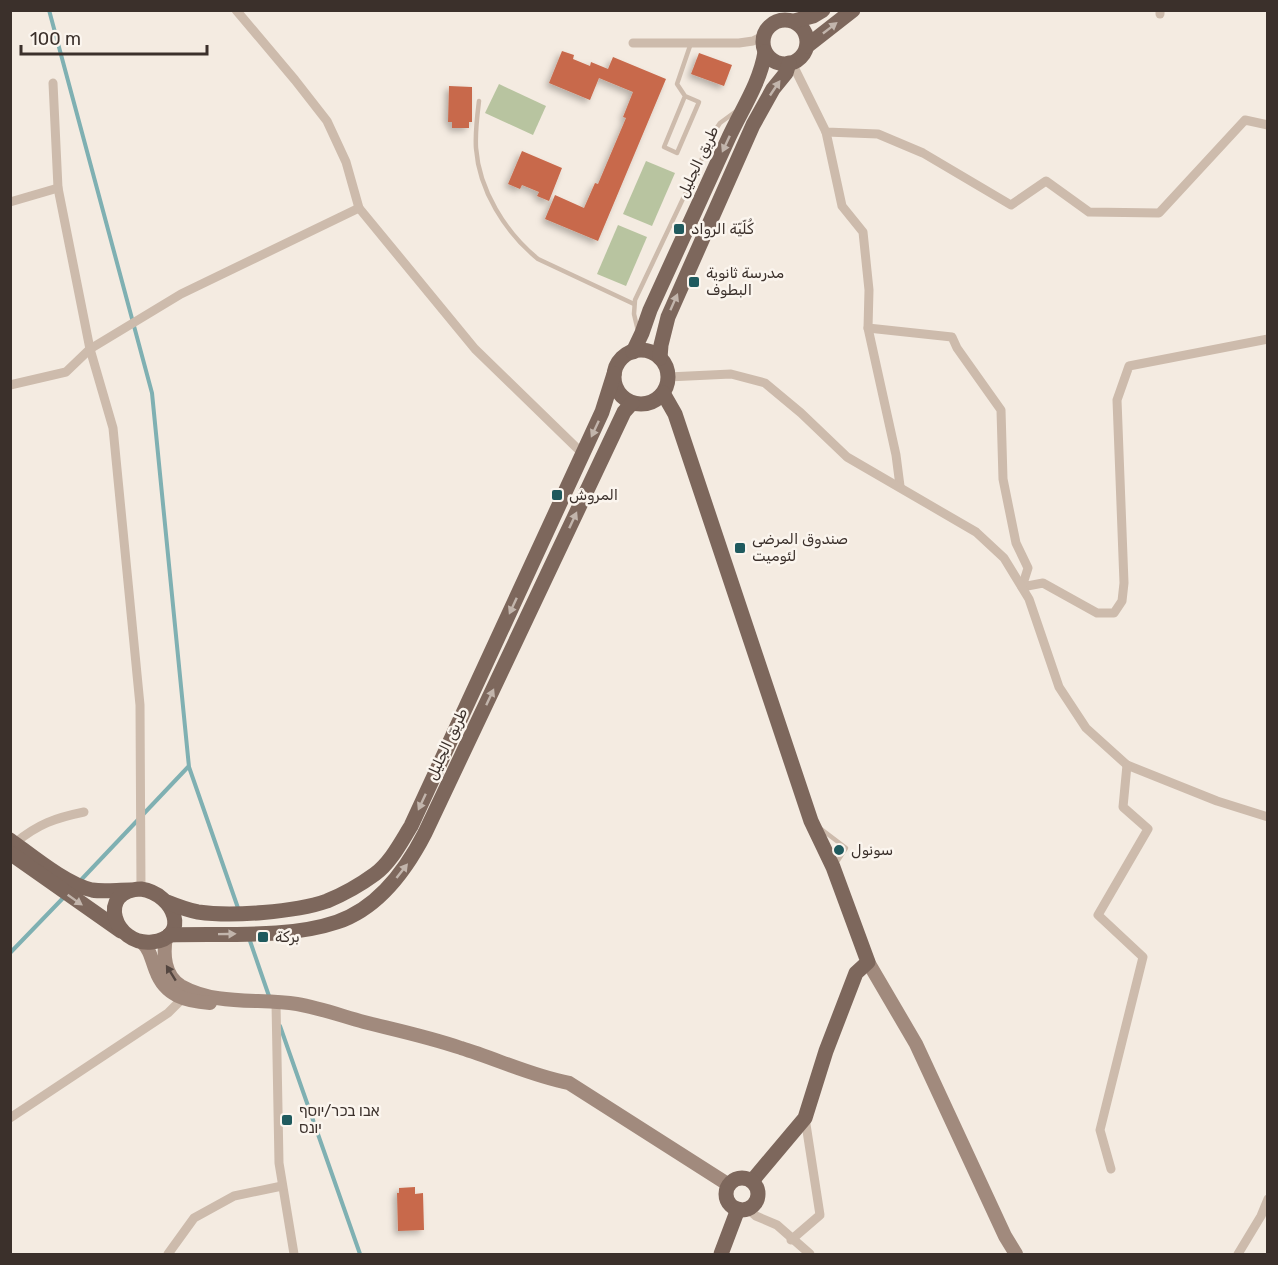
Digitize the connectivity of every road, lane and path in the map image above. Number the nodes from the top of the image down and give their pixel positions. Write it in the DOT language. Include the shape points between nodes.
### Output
graph roads {
  1 [pos="236,10"];
  2 [pos="769,10"];
  3 [pos="823,10"];
  4 [pos="853,10"];
  5 [pos="790,17"];
  6 [pos="765,42"];
  7 [pos="633,43"];
  8 [pos="691,43"];
  9 [pos="807,46"];
  10 [pos="791,63"];
  11 [pos="53,83"];
  12 [pos="685,96"];
  13 [pos="478,101"];
  14 [pos="745,105"];
  15 [pos="1268,126"];
  16 [pos="826,132"];
  17 [pos="58,188"];
  18 [pos="10,202"];
  19 [pos="359,208"];
  20 [pos="634,304"];
  21 [pos="868,328"];
  22 [pos="640,338"];
  23 [pos="1268,339"];
  24 [pos="90,350"];
  25 [pos="633,352"];
  26 [pos="660,358"];
  27 [pos="614,374"];
  28 [pos="668,377"];
  29 [pos="10,384"];
  30 [pos="663,393"];
  31 [pos="632,403"];
  32 [pos="583,454"];
  33 [pos="900,486"];
  34 [pos="1022,587"];
  35 [pos="1127,765"];
  36 [pos="84,812"];
  37 [pos="1268,817"];
  38 [pos="12,846"];
  39 [pos="136,889"];
  40 [pos="167,902"];
  41 [pos="124,933"];
  42 [pos="167,936"];
  43 [pos="142,942"];
  44 [pos="868,962"];
  45 [pos="186,994"];
  46 [pos="276,1003"];
  47 [pos="10,1118"];
  48 [pos="805,1118"];
  49 [pos="1111,1169"];
  50 [pos="752,1181"];
  51 [pos="729,1185"];
  52 [pos="282,1186"];
  53 [pos="1268,1199"];
  54 [pos="743,1209"];
  55 [pos="791,1240"];
  56 [pos="168,1254"];
  57 [pos="294,1254"];
  58 [pos="721,1254"];
  59 [pos="810,1254"];
  60 [pos="1016,1254"];
  61 [pos="1238,1254"];
  1 -- 19 [label="street" via="327,121 346,162"];
  2 -- 6 [label="main road, طريق الجليل"];
  3 -- 5 [label="main road" via="813,16"];
  9 -- 4 [label="main road, one-way"];
  5 -- 6 [label="main road" via="772,23"];
  5 -- 9 [label="main road" via="805,32"];
  6 -- 8 [label="street"];
  6 -- 10 [label="main road" via="772,60"];
  6 -- 14 [label="main road, طريق الجليل" via="762,68"];
  7 -- 8 [label="street"];
  8 -- 12 [label="lane" via="677,84"];
  9 -- 10 [label="main road"];
  10 -- 16 [label="street"];
  26 -- 10 [label="main road, one-way" via="668,317 753,125"];
  11 -- 17 [label="street"];
  12 -- 12 [label="lane" via="664,147 677,153 699,102"];
  13 -- 20 [label="lane" via="478,164 502,220 537,259"];
  14 -- 20 [label="lane" via="716,129"];
  14 -- 22 [label="main road, طريق الجليل, one-way" via="651,306"];
  15 -- 16 [label="street" via="1245,120 1159,213 1089,212 1046,181 1011,205 923,153 878,134"];
  16 -- 21 [label="street" via="842,206 863,232"];
  17 -- 18 [label="street"];
  17 -- 24 [label="street"];
  19 -- 24 [label="street" via="181,294"];
  19 -- 32 [label="street" via="475,350"];
  20 -- 22 [label="lane"];
  21 -- 33 [label="street"];
  21 -- 34 [label="street" via="952,337 1001,410 1003,479 1016,543 1028,568"];
  22 -- 25 [label="main road, طريق الجليل"];
  23 -- 34 [label="street" via="1129,366 1117,400 1124,583 1122,601 1114,613 1098,613 1043,583"];
  24 -- 29 [label="street" via="66,372"];
  24 -- 39 [label="street" via="113,428 139,694"];
  25 -- 26 [label="main road" via="647,351"];
  25 -- 27 [label="main road" via="622,358"];
  26 -- 28 [label="main road"];
  27 -- 31 [label="main road" via="618,392"];
  27 -- 32 [label="main road, طريق الجليل, one-way"];
  28 -- 30 [label="main road"];
  28 -- 33 [label="street" via="730,374 765,383 847,457"];
  30 -- 31 [label="main road" via="649,403"];
  30 -- 44 [label="main road" via="675,414 811,821 833,867"];
  42 -- 31 [label="main road, طريق الجليل, one-way" via="271,933 338,922 363,909 404,870 624,412"];
  32 -- 40 [label="main road, طريق الجليل, one-way" via="411,826 377,872 353,889 325,901 292,908 225,914 192,911"];
  33 -- 34 [label="street" via="976,532 1004,558"];
  34 -- 35 [label="street" via="1059,687 1086,728"];
  35 -- 37 [label="street"];
  35 -- 49 [label="street" via="1123,807 1148,829 1098,915 1143,957 1100,1130"];
  36 -- 38 [label="street" via="54,818 31,829"];
  38 -- 39 [label="main road" via="80,886 103,891"];
  38 -- 41 [label="main road, one-way"];
  39 -- 40 [label="main road" via="157,893"];
  39 -- 41 [label="main road" via="121,895 115,904 115,918"];
  40 -- 42 [label="main road" via="175,921"];
  41 -- 43 [label="main road"];
  42 -- 43 [label="main road" via="155,942"];
  45 -- 42 [label="street, one-way" via="166,966"];
  43 -- 45 [label="street" via="152,955 164,987 171,993"];
  44 -- 48 [label="main road" via="856,973"];
  44 -- 60 [label="street" via="916,1044"];
  45 -- 46 [label="street"];
  45 -- 47 [label="street" via="168,1013"];
  46 -- 51 [label="street" via="298,1004 460,1047 569,1083"];
  46 -- 52 [label="street"];
  48 -- 50 [label="main road"];
  48 -- 55 [label="street" via="819,1215"];
  50 -- 51 [label="main road" via="740,1178"];
  50 -- 54 [label="main road" via="758,1194 755,1203"];
  51 -- 54 [label="main road" via="727,1199 733,1207"];
  52 -- 56 [label="street" via="234,1196 194,1218"];
  52 -- 57 [label="street"];
  53 -- 61 [label="street"];
  54 -- 55 [label="street" via="777,1225"];
  54 -- 58 [label="main road"];
  55 -- 59 [label="street"];
}
